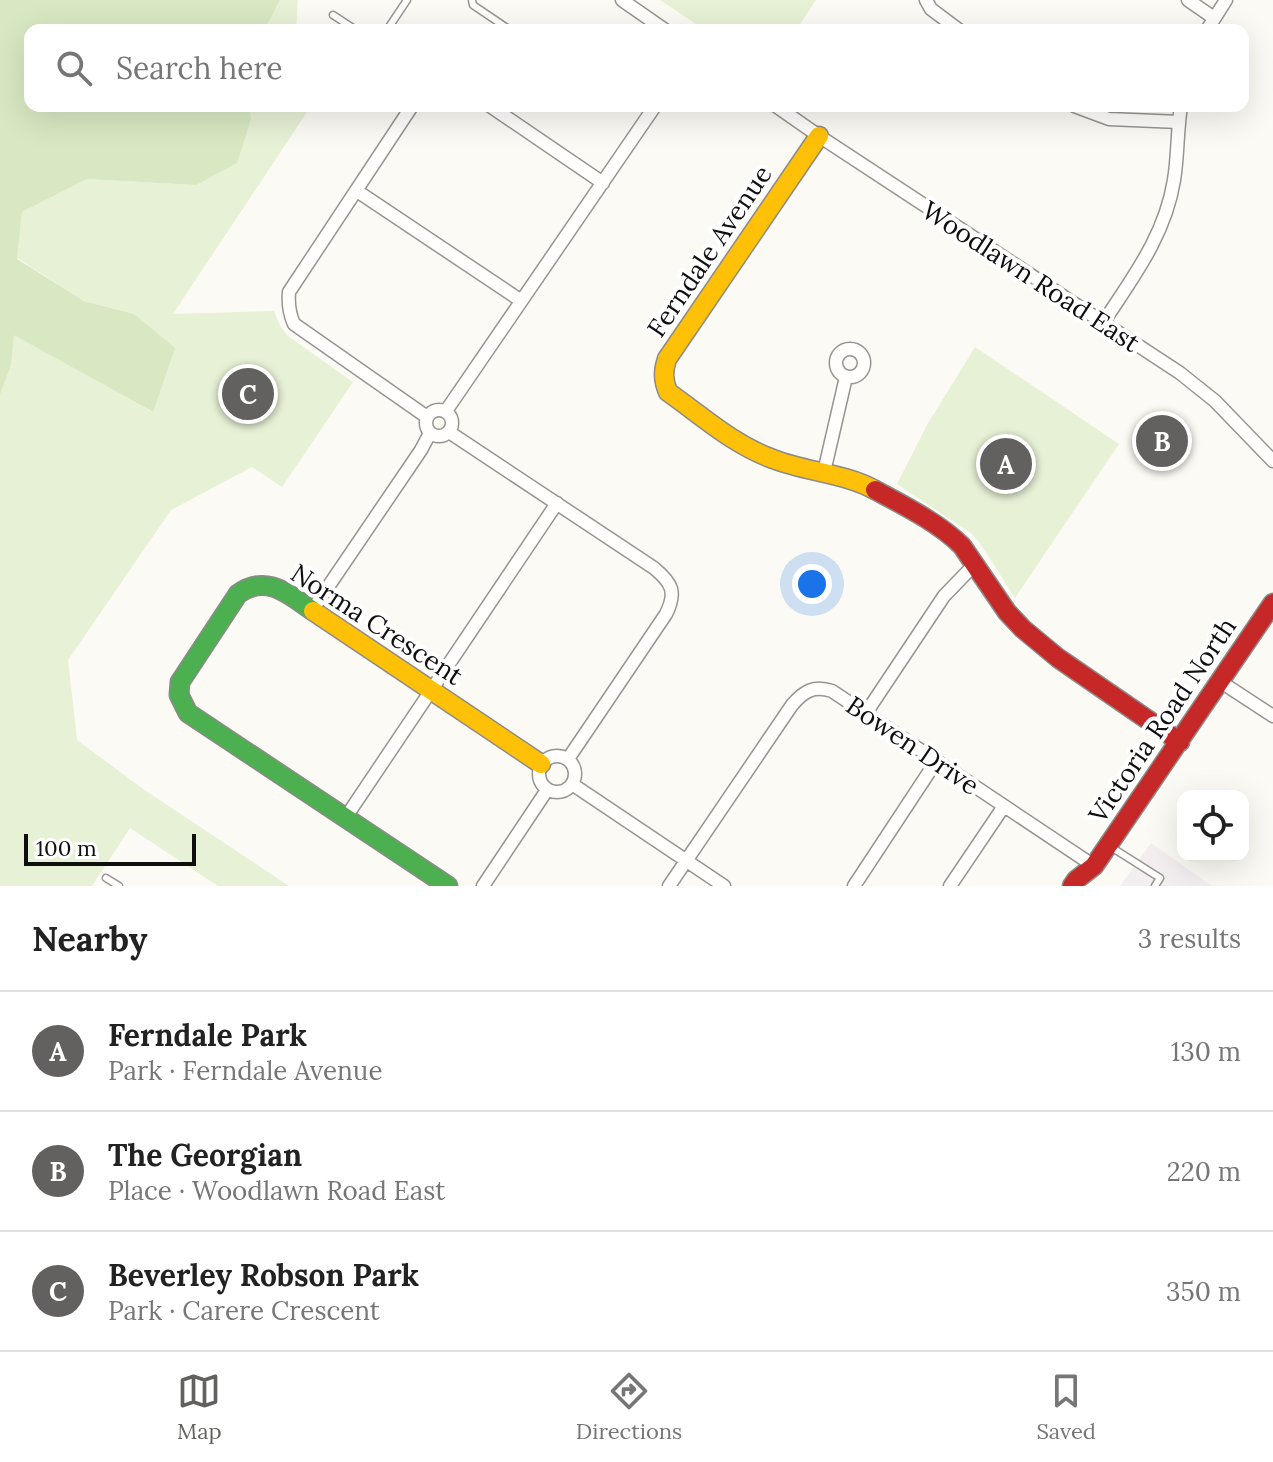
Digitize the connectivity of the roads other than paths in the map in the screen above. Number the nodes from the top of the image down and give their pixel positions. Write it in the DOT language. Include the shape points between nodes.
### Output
graph roads {
  1 [pos="407,0"];
  2 [pos="472,0"];
  3 [pos="622,0"];
  4 [pos="926,0"];
  5 [pos="1188,0"];
  6 [pos="1226,0"];
  7 [pos="333,15"];
  8 [pos="1214,18"];
  9 [pos="347,24"];
  10 [pos="391,24"];
  11 [pos="501,24"];
  12 [pos="656,24"];
  13 [pos="951,24"];
  14 [pos="1210,24"];
  15 [pos="408,112"];
  16 [pos="499,112"];
  17 [pos="651,112"];
  18 [pos="785,112"];
  19 [pos="1090,112"];
  20 [pos="1180,112"];
  21 [pos="1179,122"];
  22 [pos="819,136"];
  23 [pos="603,183"];
  24 [pos="357,191"];
  25 [pos="520,300"];
  26 [pos="1103,323"];
  27 [pos="846,377"];
  28 [pos="446,411"];
  29 [pos="427,417"];
  30 [pos="449,432"];
  31 [pos="430,433"];
  32 [pos="1273,461"];
  33 [pos="824,472"];
  34 [pos="557,503"];
  35 [pos="974,565"];
  36 [pos="1273,603"];
  37 [pos="313,609"];
  38 [pos="1221,682"];
  39 [pos="431,690"];
  40 [pos="866,713"];
  41 [pos="1273,716"];
  42 [pos="1180,742"];
  43 [pos="568,759"];
  44 [pos="937,760"];
  45 [pos="541,764"];
  46 [pos="572,784"];
  47 [pos="547,790"];
  48 [pos="1004,806"];
  49 [pos="346,817"];
  50 [pos="1108,845"];
  51 [pos="686,861"];
  52 [pos="1094,866"];
  53 [pos="106,878"];
  54 [pos="119,886"];
  55 [pos="448,886"];
  56 [pos="483,886"];
  57 [pos="669,886"];
  58 [pos="724,886"];
  59 [pos="854,886"];
  60 [pos="950,886"];
  61 [pos="1072,886"];
  62 [pos="1090,886"];
  63 [pos="1155,886"];
  1 -- 10 [label="lane"];
  2 -- 11 [label="lane"];
  3 -- 12 [label="street"];
  4 -- 13 [label="street"];
  5 -- 8 [label="street"];
  6 -- 8 [label="street"];
  7 -- 9 [label="lane"];
  8 -- 14 [label="street"];
  15 -- 24 [label="street"];
  16 -- 23 [label="street"];
  17 -- 23 [label="street"];
  18 -- 22 [label="street, Woodlawn Road East"];
  19 -- 21 [label="street" via="1109,119"];
  20 -- 21 [label="street"];
  21 -- 26 [label="street" via="1166,214 1153,247"];
  22 -- 26 [label="street, Woodlawn Road East"];
  22 -- 33 [label="street, Ferndale Avenue" via="667,359 663,374 673,397 745,447"];
  23 -- 25 [label="street"];
  24 -- 25 [label="street"];
  24 -- 29 [label="street" via="289,292 290,315 308,335"];
  25 -- 28 [label="street"];
  26 -- 32 [label="street, Woodlawn Road East" via="1215,401"];
  27 -- 33 [label="street"];
  28 -- 29 [label="street" via="437,409"];
  28 -- 30 [label="street" via="452,420"];
  29 -- 31 [label="street"];
  30 -- 31 [label="street"];
  30 -- 34 [label="street"];
  31 -- 37 [label="street"];
  33 -- 35 [label="street, Ferndale Avenue" via="898,502 954,538"];
  34 -- 39 [label="street"];
  34 -- 43 [label="street" via="664,576 672,597 666,614"];
  35 -- 40 [label="street" via="944,596"];
  35 -- 42 [label="street, Ferndale Avenue" via="1023,629"];
  36 -- 38 [label="street, Victoria Road North"];
  37 -- 39 [label="street, Norma Crescent"];
  37 -- 49 [label="street, Norma Crescent" via="271,585 242,590 180,682 179,695 193,718"];
  38 -- 41 [label="street"];
  38 -- 42 [label="street, Victoria Road North"];
  39 -- 45 [label="street, Norma Crescent"];
  39 -- 49 [label="street"];
  40 -- 44 [label="street, Bowen Drive"];
  40 -- 51 [label="street, Bowen Drive" via="832,691 803,693"];
  42 -- 50 [label="street, Victoria Road North"];
  43 -- 45 [label="street" via="553,755"];
  43 -- 46 [label="street" via="575,771"];
  44 -- 48 [label="street, Bowen Drive"];
  44 -- 59 [label="street"];
  45 -- 47 [label="street" via="539,779"];
  46 -- 47 [label="street" via="560,792"];
  46 -- 51 [label="street"];
  47 -- 56 [label="street"];
  48 -- 52 [label="street, Bowen Drive"];
  48 -- 60 [label="street"];
  49 -- 55 [label="street, Norma Crescent"];
  50 -- 52 [label="street, Victoria Road North"];
  50 -- 63 [label="lane" via="1160,878"];
  51 -- 57 [label="street, Bowen Drive"];
  51 -- 58 [label="street"];
  52 -- 61 [label="street, Victoria Road North"];
  52 -- 62 [label="street, Victoria Road North"];
  53 -- 54 [label="lane"];
}
